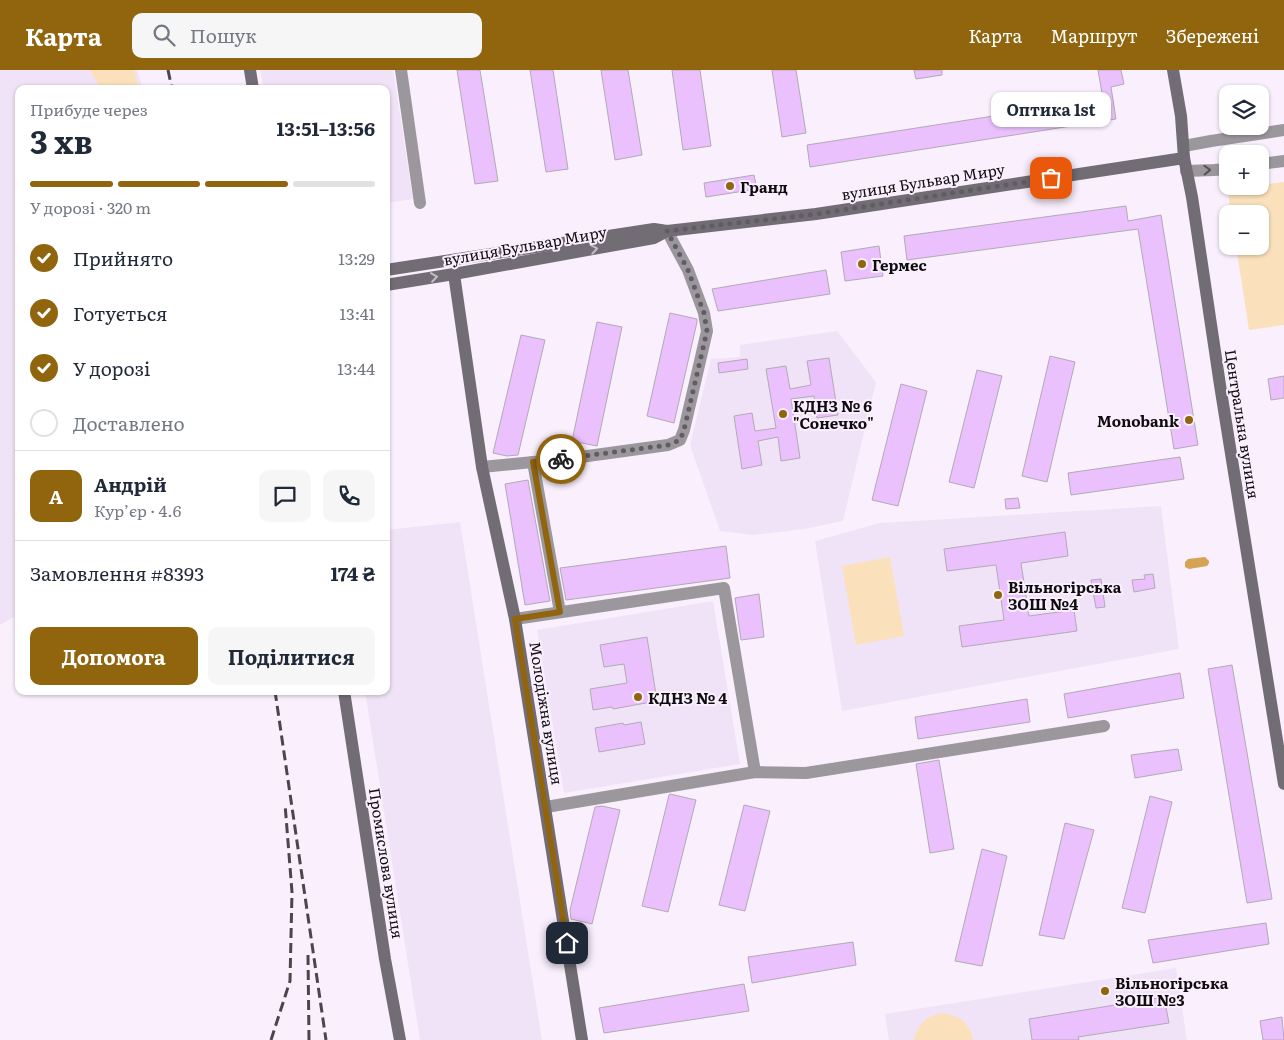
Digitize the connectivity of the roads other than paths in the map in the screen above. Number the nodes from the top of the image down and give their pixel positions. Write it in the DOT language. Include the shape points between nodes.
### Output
graph roads {
  1 [pos="250,70"];
  2 [pos="401,70"];
  3 [pos="1173,70"];
  4 [pos="252,85"];
  5 [pos="1284,130"];
  6 [pos="1185,158"];
  7 [pos="1284,161"];
  8 [pos="1269,163"];
  9 [pos="1219,170"];
  10 [pos="420,203"];
  11 [pos="667,231"];
  12 [pos="390,269"];
  13 [pos="454,274"];
  14 [pos="390,284"];
  15 [pos="533,462"];
  16 [pos="482,467"];
  17 [pos="560,612"];
  18 [pos="515,619"];
  19 [pos="345,695"];
  20 [pos="1104,726"];
  21 [pos="755,772"];
  22 [pos="1284,784"];
  23 [pos="546,807"];
  24 [pos="400,1040"];
  25 [pos="582,1040"];
  1 -- 4 [label="street"];
  2 -- 10 [label="street"];
  3 -- 6 [label="street, Центральна вулиця"];
  5 -- 6 [label="street, вулиця Бульвар Миру" via="1219,139"];
  6 -- 9 [label="street, вулиця Бульвар Миру, one-way"];
  6 -- 11 [label="street, вулиця Бульвар Миру" via="816,214"];
  6 -- 22 [label="street, Центральна вулиця"];
  7 -- 8 [label="street"];
  11 -- 12 [label="street, вулиця Бульвар Миру" via="654,229"];
  13 -- 11 [label="street, вулиця Бульвар Миру, one-way" via="654,238"];
  11 -- 15 [label="street" via="688,270 707,331 680,440 668,445"];
  14 -- 13 [label="street, вулиця Бульвар Миру, one-way"];
  13 -- 16 [label="street, Молодіжна вулиця"];
  15 -- 16 [label="street"];
  15 -- 17 [label="street"];
  16 -- 18 [label="street, Молодіжна вулиця"];
  17 -- 18 [label="street"];
  17 -- 21 [label="street" via="724,588"];
  18 -- 23 [label="street, Молодіжна вулиця"];
  19 -- 24 [label="street, Промислова вулиця"];
  20 -- 21 [label="street" via="806,773"];
  21 -- 23 [label="street"];
  23 -- 25 [label="street, Молодіжна вулиця"];
}
